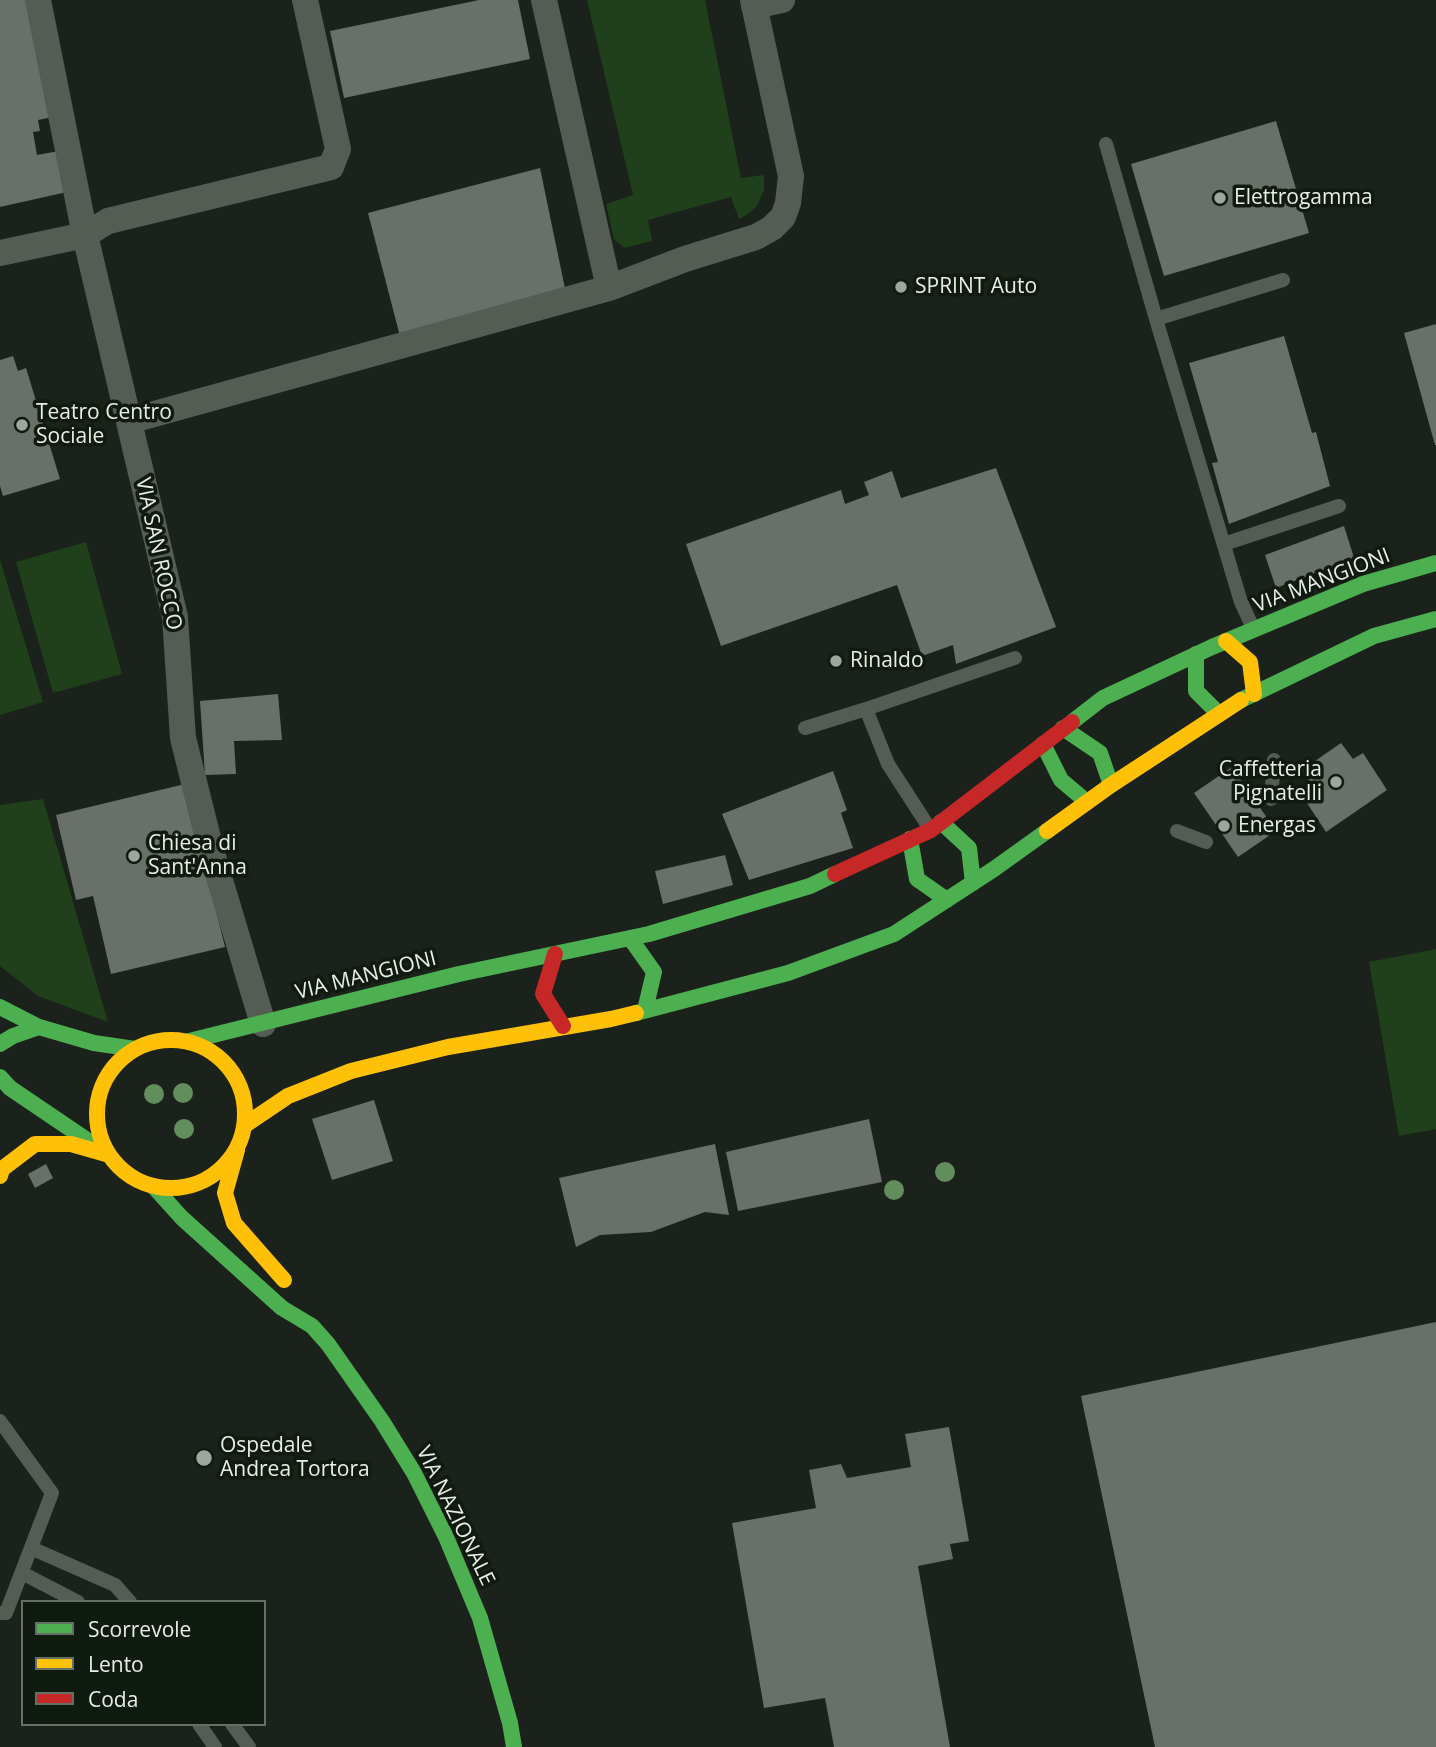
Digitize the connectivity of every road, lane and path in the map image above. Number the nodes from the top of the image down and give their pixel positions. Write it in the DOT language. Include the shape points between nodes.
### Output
graph roads {
  1 [pos="38,0"];
  2 [pos="305,0"];
  3 [pos="544,0"];
  4 [pos="782,0"];
  5 [pos="754,3"];
  6 [pos="1106,144"];
  7 [pos="85,235"];
  8 [pos="0,253"];
  9 [pos="1283,280"];
  10 [pos="610,288"];
  11 [pos="1156,319"];
  12 [pos="129,421"];
  13 [pos="1339,506"];
  14 [pos="1224,544"];
  15 [pos="1435,563"];
  16 [pos="1434,583"];
  17 [pos="1436,619"];
  18 [pos="1253,629"];
  19 [pos="1226,641"];
  20 [pos="1196,654"];
  21 [pos="1015,658"];
  22 [pos="1254,694"];
  23 [pos="866,709"];
  24 [pos="1219,714"];
  25 [pos="805,728"];
  26 [pos="1063,728"];
  27 [pos="1043,744"];
  28 [pos="1274,760"];
  29 [pos="1111,785"];
  30 [pos="1271,799"];
  31 [pos="1087,802"];
  32 [pos="936,826"];
  33 [pos="1177,831"];
  34 [pos="910,839"];
  35 [pos="1206,842"];
  36 [pos="973,883"];
  37 [pos="947,900"];
  38 [pos="630,938"];
  39 [pos="555,954"];
  40 [pos="0,1007"];
  41 [pos="645,1010"];
  42 [pos="263,1024"];
  43 [pos="563,1026"];
  44 [pos="39,1027"];
  45 [pos="190,1041"];
  46 [pos="0,1044"];
  47 [pos="135,1049"];
  48 [pos="0,1077"];
  49 [pos="245,1125"];
  50 [pos="237,1150"];
  51 [pos="109,1155"];
  52 [pos="0,1176"];
  53 [pos="154,1187"];
  54 [pos="312,1326"];
  55 [pos="0,1421"];
  56 [pos="31,1548"];
  57 [pos="22,1573"];
  58 [pos="74,1600"];
  59 [pos="128,1600"];
  60 [pos="0,1613"];
  61 [pos="200,1726"];
  62 [pos="233,1726"];
  63 [pos="215,1747"];
  64 [pos="249,1747"];
  65 [pos="514,1747"];
  1 -- 7 [label="street, VIA SAN ROCCO"];
  2 -- 7 [label="street" via="338,149 331,167 108,221"];
  3 -- 10 [label="street"];
  4 -- 5 [label="street"];
  5 -- 10 [label="street" via="790,176 783,217 756,237"];
  6 -- 11 [label="lane"];
  7 -- 8 [label="street"];
  7 -- 12 [label="street, VIA SAN ROCCO"];
  9 -- 11 [label="lane"];
  10 -- 12 [label="street"];
  11 -- 14 [label="lane"];
  12 -- 42 [label="street, VIA SAN ROCCO" via="175,617 183,738"];
  13 -- 14 [label="lane"];
  14 -- 18 [label="lane"];
  15 -- 16 [label="street, VIA MANGIONI"];
  15 -- 18 [label="street, VIA MANGIONI" via="1363,584"];
  17 -- 22 [label="street" via="1374,636"];
  18 -- 19 [label="street, VIA MANGIONI"];
  19 -- 20 [label="street, VIA MANGIONI"];
  19 -- 22 [label="street" via="1250,662"];
  20 -- 24 [label="street" via="1196,691"];
  20 -- 26 [label="street, VIA MANGIONI" via="1103,698"];
  21 -- 23 [label="lane"];
  22 -- 24 [label="street"];
  23 -- 25 [label="lane"];
  23 -- 32 [label="lane" via="888,764"];
  24 -- 29 [label="street"];
  26 -- 27 [label="street, VIA MANGIONI"];
  26 -- 29 [label="street" via="1100,753"];
  27 -- 31 [label="street" via="1061,780"];
  27 -- 32 [label="street, VIA MANGIONI"];
  28 -- 30 [label="lane"];
  29 -- 31 [label="street"];
  31 -- 36 [label="street"];
  32 -- 34 [label="street, VIA MANGIONI"];
  32 -- 36 [label="street" via="968,849"];
  33 -- 35 [label="lane"];
  34 -- 37 [label="street" via="917,878"];
  34 -- 38 [label="street, VIA MANGIONI" via="810,886"];
  36 -- 37 [label="street"];
  37 -- 41 [label="street" via="883,939 788,973"];
  38 -- 39 [label="street, VIA MANGIONI"];
  38 -- 41 [label="street" via="654,972"];
  39 -- 42 [label="street, VIA MANGIONI"];
  39 -- 43 [label="street" via="542,994"];
  40 -- 44 [label="street, VIA NAZIONALE"];
  41 -- 43 [label="street"];
  42 -- 45 [label="street, VIA MANGIONI"];
  43 -- 49 [label="street" via="351,1071 288,1096"];
  44 -- 46 [label="street"];
  44 -- 47 [label="street, VIA NAZIONALE"];
  45 -- 47 [label="street, VIA NAZIONALE" via="152,1042"];
  45 -- 49 [label="street, VIA NAZIONALE" via="226,1064 239,1082"];
  47 -- 51 [label="street, VIA NAZIONALE" via="106,1077 99,1096 100,1136"];
  48 -- 51 [label="street, VIA NAZIONALE" via="20,1096"];
  49 -- 50 [label="street, VIA NAZIONALE"];
  50 -- 53 [label="street, VIA NAZIONALE" via="222,1169 202,1182 179,1188"];
  50 -- 54 [label="street, VIA NAZIONALE" via="225,1193 234,1223 297,1295"];
  51 -- 52 [label="street" via="71,1144 35,1144 2,1169"];
  51 -- 53 [label="street, VIA NAZIONALE" via="121,1169"];
  53 -- 54 [label="street, VIA NAZIONALE" via="282,1308"];
  54 -- 65 [label="street, VIA NAZIONALE" via="388,1432 446,1536 480,1618"];
  55 -- 56 [label="lane" via="52,1493"];
  56 -- 57 [label="lane"];
  56 -- 59 [label="lane" via="114,1585"];
  57 -- 58 [label="lane"];
  57 -- 60 [label="lane" via="6,1613"];
  61 -- 63 [label="lane"];
  62 -- 64 [label="lane"];
}
